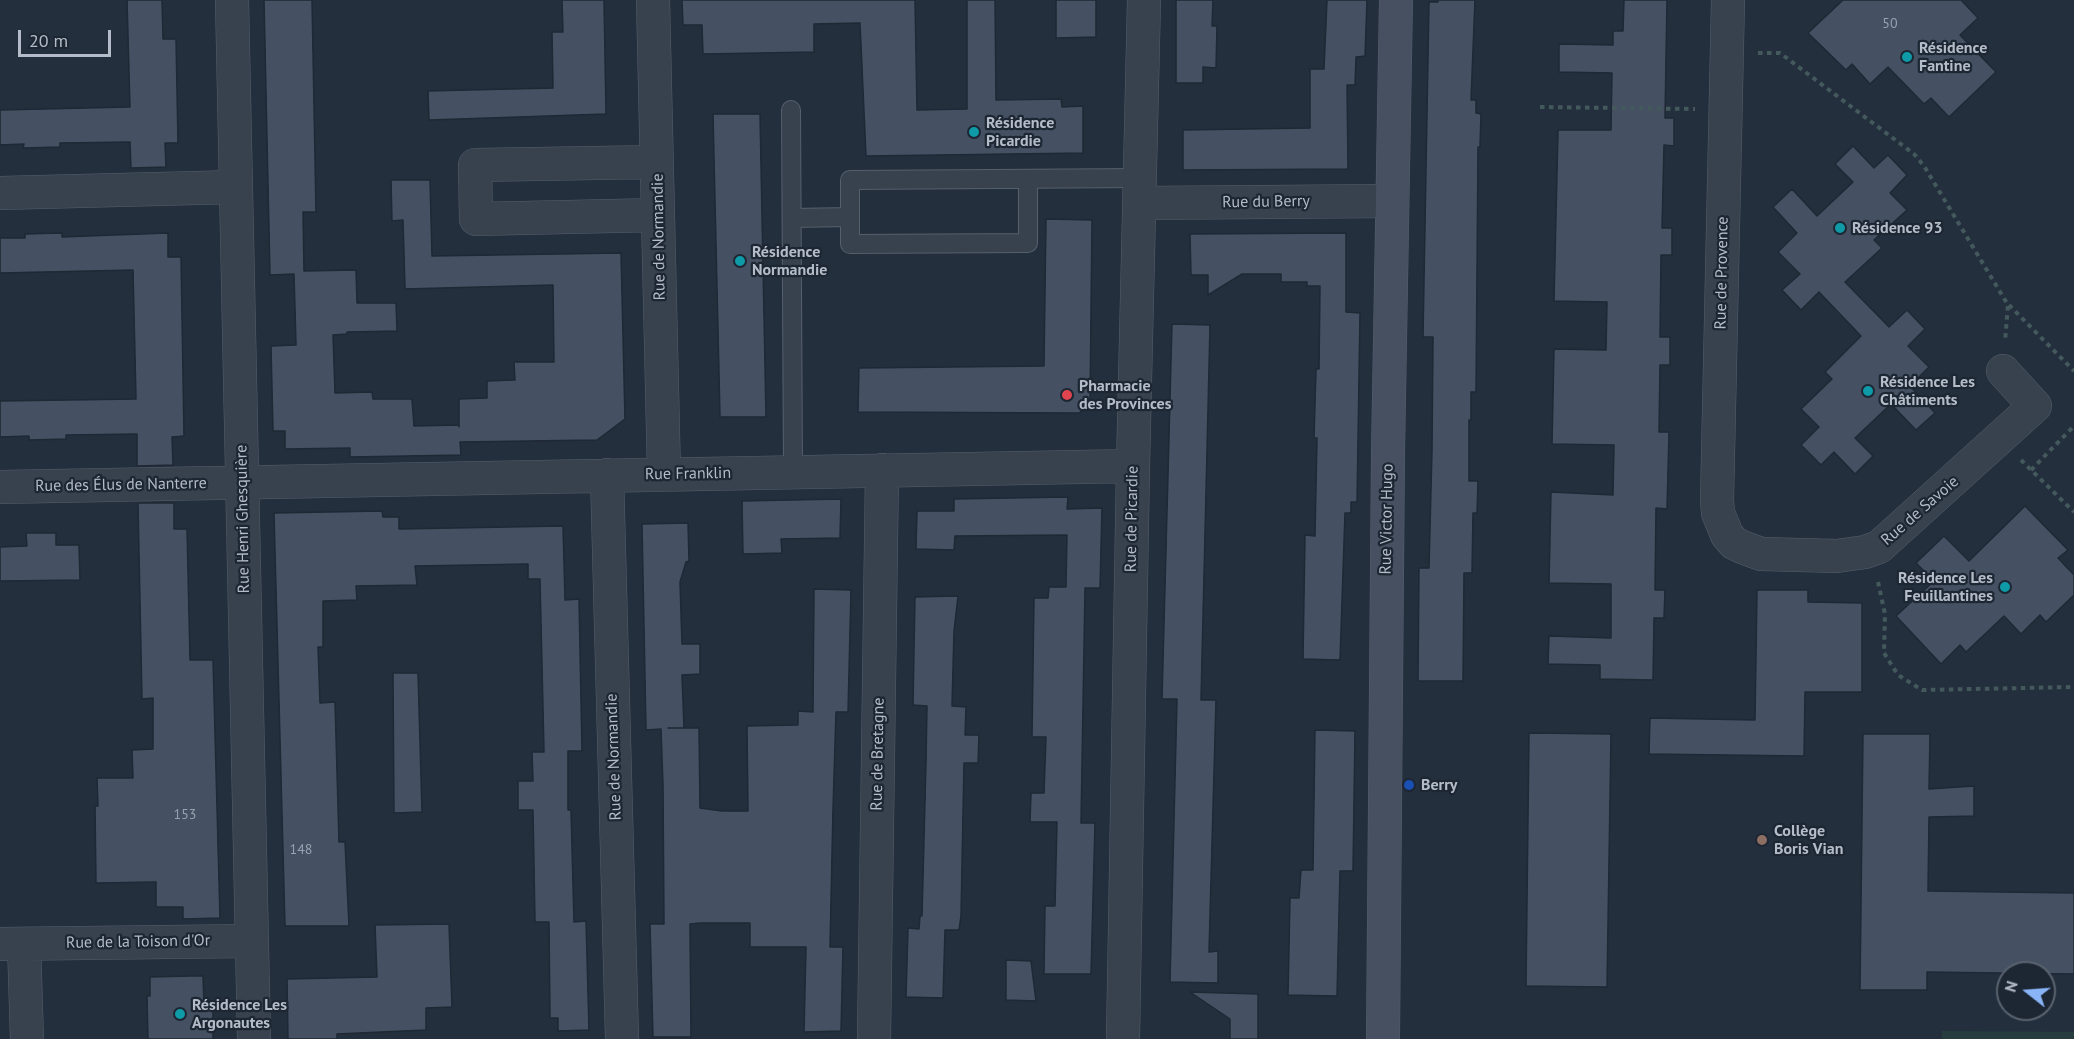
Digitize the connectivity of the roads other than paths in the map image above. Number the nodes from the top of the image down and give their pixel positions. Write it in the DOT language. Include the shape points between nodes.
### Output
graph roads {
  1 [pos="232,0"];
  2 [pos="653,0"];
  3 [pos="1144,0"];
  4 [pos="1396,0"];
  5 [pos="1728,0"];
  6 [pos="791,110"];
  7 [pos="657,162"];
  8 [pos="1028,179"];
  9 [pos="236,187"];
  10 [pos="1141,191"];
  11 [pos="0,194"];
  12 [pos="1392,201"];
  13 [pos="658,215"];
  14 [pos="850,216"];
  15 [pos="792,218"];
  16 [pos="2003,371"];
  17 [pos="1133,466"];
  18 [pos="882,470"];
  19 [pos="794,472"];
  20 [pos="664,474"];
  21 [pos="607,475"];
  22 [pos="243,483"];
  23 [pos="0,487"];
  24 [pos="1734,543"];
  25 [pos="252,940"];
  26 [pos="12,944"];
  27 [pos="27,1039"];
  28 [pos="254,1039"];
  29 [pos="622,1039"];
  30 [pos="874,1039"];
  31 [pos="1123,1039"];
  32 [pos="1383,1039"];
  1 -- 9 [label="street, Rue Henri Ghesquière"];
  2 -- 7 [label="street, Rue de Normandie"];
  3 -- 10 [label="street, Rue de Picardie"];
  4 -- 12 [label="street, Rue Victor Hugo"];
  5 -- 24 [label="street, Rue de Provence" via="1717,500 1721,523"];
  6 -- 15 [label="lane"];
  7 -- 13 [label="street, Rue de Normandie"];
  7 -- 13 [label="street" via="475,165 476,219"];
  8 -- 10 [label="lane"];
  8 -- 14 [label="lane" via="850,180"];
  8 -- 14 [label="lane" via="1028,243 850,244"];
  9 -- 11 [label="street"];
  9 -- 22 [label="street, Rue Henri Ghesquière"];
  10 -- 12 [label="street, Rue du Berry"];
  10 -- 17 [label="street, Rue de Picardie"];
  12 -- 32 [label="street, Rue Victor Hugo"];
  13 -- 20 [label="street, Rue de Normandie"];
  14 -- 15 [label="lane"];
  15 -- 19 [label="lane"];
  16 -- 24 [label="street, Rue de Savoie" via="2035,406 1879,547 1837,556 1761,554"];
  17 -- 18 [label="street, Rue Franklin"];
  17 -- 31 [label="street, Rue de Picardie"];
  18 -- 19 [label="street, Rue Franklin"];
  18 -- 30 [label="street, Rue de Bretagne"];
  19 -- 20 [label="street, Rue Franklin"];
  20 -- 21 [label="street, Rue Franklin"];
  21 -- 22 [label="street, Rue Franklin"];
  21 -- 29 [label="street, Rue de Normandie"];
  22 -- 23 [label="street, Rue des Élus de Nanterre"];
  22 -- 25 [label="street, Rue Henri Ghesquière"];
  25 -- 26 [label="street, Rue de la Toison d'Or"];
  25 -- 28 [label="street, Rue Henri Ghesquière"];
  26 -- 27 [label="street, Rue de la Toison d'Or"];
}
